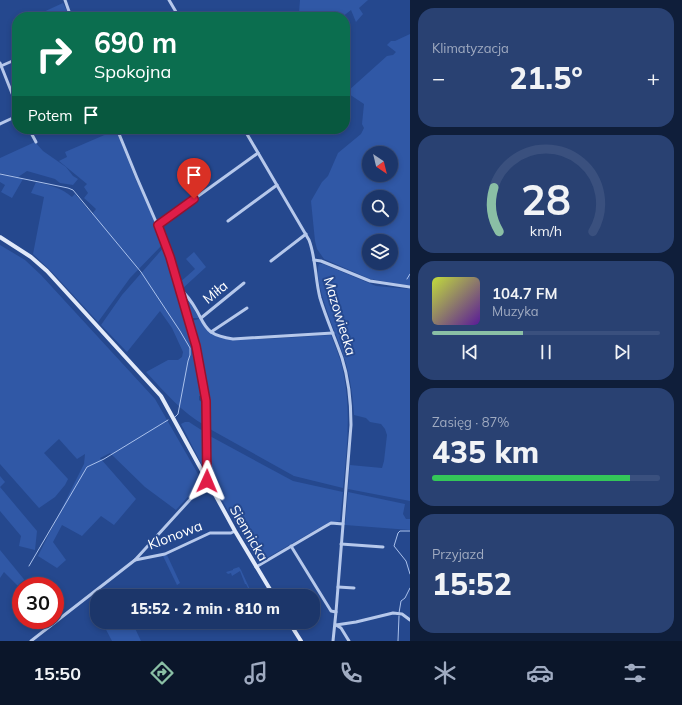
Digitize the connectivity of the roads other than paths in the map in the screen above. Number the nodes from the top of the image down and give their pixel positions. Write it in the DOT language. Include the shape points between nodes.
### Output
graph roads {
  1 [pos="65,0"];
  2 [pos="169,0"];
  3 [pos="69,12"];
  4 [pos="176,12"];
  5 [pos="12,60"];
  6 [pos="0,64"];
  7 [pos="12,94"];
  8 [pos="12,118"];
  9 [pos="0,124"];
  10 [pos="32,134"];
  11 [pos="119,134"];
  12 [pos="247,134"];
  13 [pos="36,142"];
  14 [pos="258,153"];
  15 [pos="277,185"];
  16 [pos="228,221"];
  17 [pos="158,225"];
  18 [pos="306,234"];
  19 [pos="0,237"];
  20 [pos="314,260"];
  21 [pos="271,261"];
  22 [pos="244,284"];
  23 [pos="410,287"];
  24 [pos="179,288"];
  25 [pos="247,308"];
  26 [pos="201,318"];
  27 [pos="212,332"];
  28 [pos="333,333"];
  29 [pos="207,481"];
  30 [pos="343,525"];
  31 [pos="235,531"];
  32 [pos="341,544"];
  33 [pos="291,546"];
  34 [pos="383,547"];
  35 [pos="135,560"];
  36 [pos="256,567"];
  37 [pos="338,587"];
  38 [pos="354,588"];
  39 [pos="270,589"];
  40 [pos="336,612"];
  41 [pos="410,620"];
  42 [pos="336,625"];
  43 [pos="293,629"];
  44 [pos="299,640"];
  45 [pos="31,641"];
  46 [pos="333,641"];
  47 [pos="349,641"];
  1 -- 3 [label="street"];
  2 -- 4 [label="street"];
  5 -- 6 [label="street"];
  6 -- 7 [label="street"];
  8 -- 9 [label="street"];
  10 -- 13 [label="street"];
  11 -- 17 [label="street"];
  12 -- 14 [label="street, Mazowiecka"];
  14 -- 15 [label="street, Mazowiecka"];
  14 -- 17 [label="street"];
  15 -- 16 [label="street"];
  15 -- 18 [label="street, Mazowiecka"];
  17 -- 24 [label="street"];
  18 -- 20 [label="street, Mazowiecka"];
  18 -- 21 [label="street"];
  19 -- 29 [label="main road, Siennicka" via="43,268 158,392"];
  20 -- 23 [label="street" via="370,280"];
  20 -- 28 [label="street, Mazowiecka" via="321,299"];
  22 -- 26 [label="street, Miła"];
  24 -- 26 [label="street"];
  24 -- 29 [label="street" via="196,346 206,401"];
  25 -- 27 [label="street"];
  26 -- 27 [label="street"];
  27 -- 28 [label="street" via="233,339"];
  28 -- 30 [label="street, Mazowiecka" via="346,371 350,399 351,425"];
  29 -- 31 [label="main road, Siennicka"];
  29 -- 35 [label="street"];
  30 -- 32 [label="street, Mazowiecka"];
  30 -- 33 [label="street" via="331,523"];
  31 -- 35 [label="street, Klonowa" via="210,533 165,554"];
  31 -- 36 [label="main road, Siennicka"];
  32 -- 34 [label="street"];
  32 -- 37 [label="street, Mazowiecka"];
  33 -- 36 [label="street"];
  33 -- 40 [label="street" via="331,611"];
  35 -- 45 [label="street, Klonowa"];
  36 -- 39 [label="main road, Siennicka"];
  37 -- 38 [label="street"];
  37 -- 40 [label="street, Mazowiecka"];
  40 -- 42 [label="street, Mazowiecka"];
  41 -- 42 [label="street" via="396,613"];
  42 -- 46 [label="street, Mazowiecka"];
  42 -- 47 [label="street"];
  43 -- 44 [label="main road"];
}
